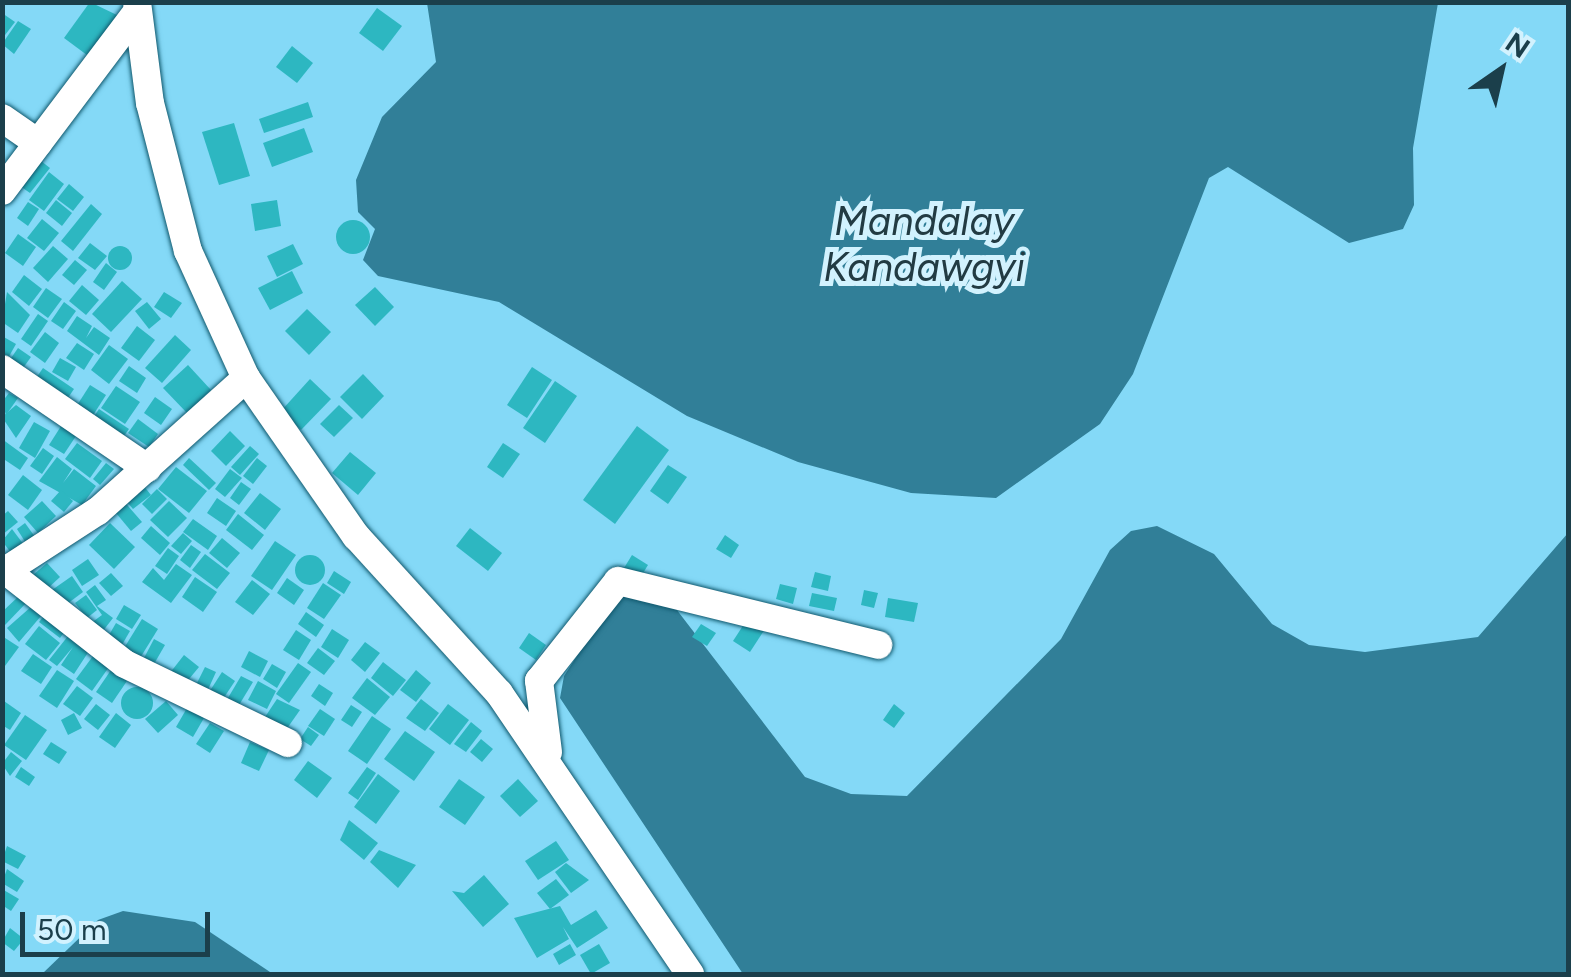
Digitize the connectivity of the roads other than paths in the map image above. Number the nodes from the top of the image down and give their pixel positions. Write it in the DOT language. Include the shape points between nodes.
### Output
graph roads {
  1 [pos="137,8"];
  2 [pos="2,118"];
  3 [pos="38,143"];
  4 [pos="2,191"];
  5 [pos="2,369"];
  6 [pos="246,378"];
  7 [pos="147,468"];
  8 [pos="4,571"];
  9 [pos="878,645"];
  10 [pos="288,744"];
  11 [pos="550,763"];
  12 [pos="690,974"];
  1 -- 3 [label="street"];
  1 -- 6 [label="street" via="188,251"];
  2 -- 3 [label="street"];
  3 -- 4 [label="street"];
  5 -- 7 [label="street"];
  6 -- 7 [label="street"];
  6 -- 11 [label="street" via="356,536"];
  7 -- 8 [label="street"];
  8 -- 10 [label="street" via="142,674"];
  9 -- 11 [label="street" via="618,581 539,681"];
  11 -- 12 [label="street"];
}
